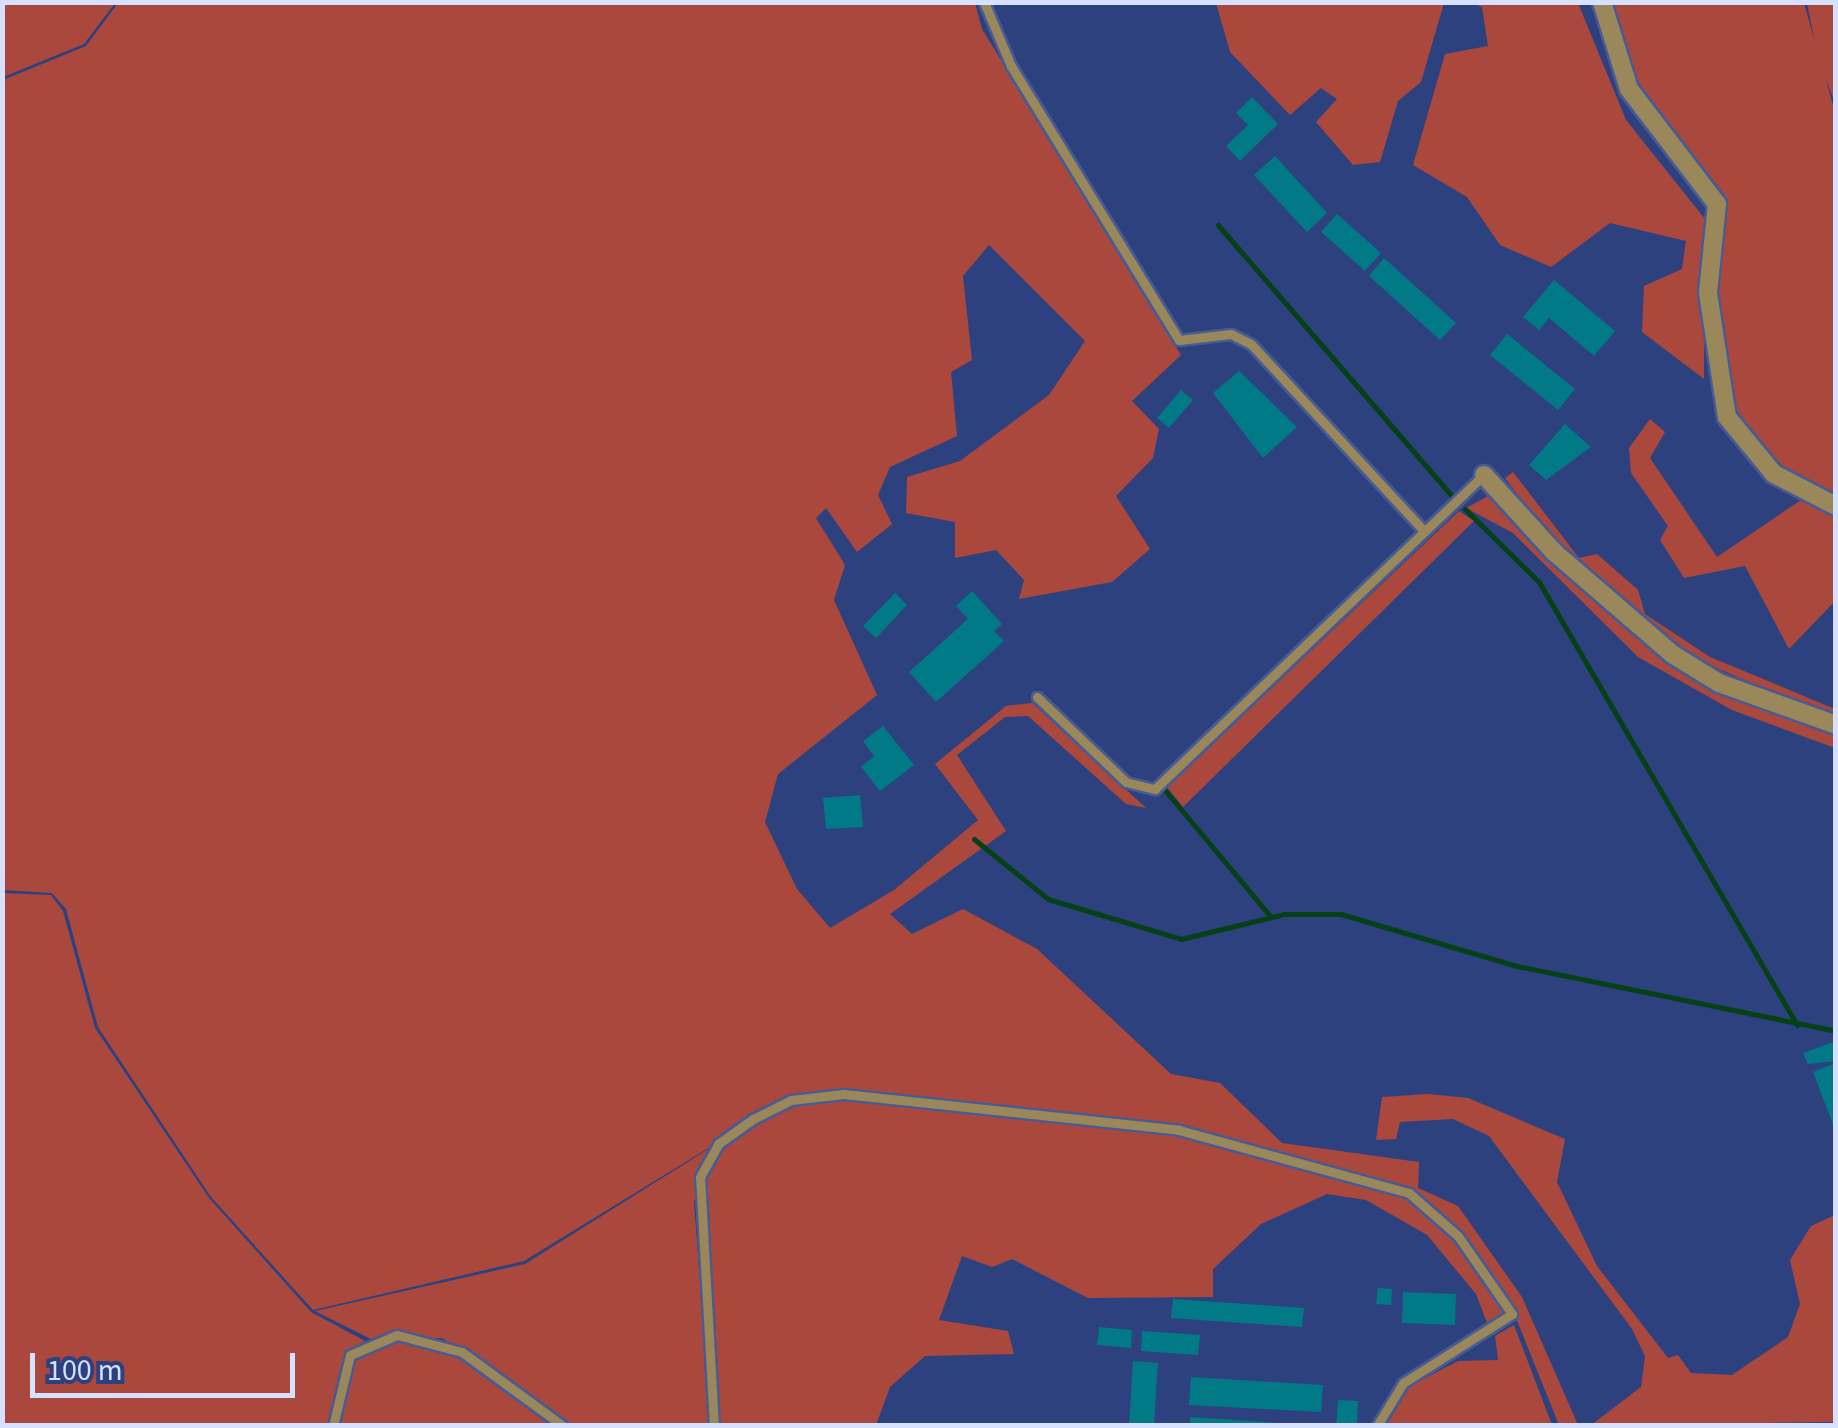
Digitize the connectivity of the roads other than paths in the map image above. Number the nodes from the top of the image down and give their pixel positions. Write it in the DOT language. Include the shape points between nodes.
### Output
graph roads {
  1 [pos="984,2"];
  2 [pos="1602,2"];
  3 [pos="1484,475"];
  4 [pos="1836,506"];
  5 [pos="1423,530"];
  6 [pos="1037,697"];
  7 [pos="1836,725"];
  8 [pos="334,1426"];
  9 [pos="563,1426"];
  10 [pos="714,1426"];
  11 [pos="1377,1426"];
  1 -- 5 [label="lane" via="1011,66 1179,340 1232,334 1251,344"];
  2 -- 4 [label="street" via="1629,89 1717,204 1708,293 1727,417 1774,474"];
  3 -- 5 [label="lane"];
  3 -- 7 [label="street" via="1554,552 1672,654 1719,683"];
  5 -- 6 [label="lane" via="1155,789 1126,782"];
  8 -- 9 [label="lane" via="350,1355 397,1335 462,1352"];
  10 -- 11 [label="lane" via="700,1177 718,1144 752,1119 791,1100 844,1094 1179,1130 1409,1192 1458,1236 1512,1314 1403,1383"];
}
